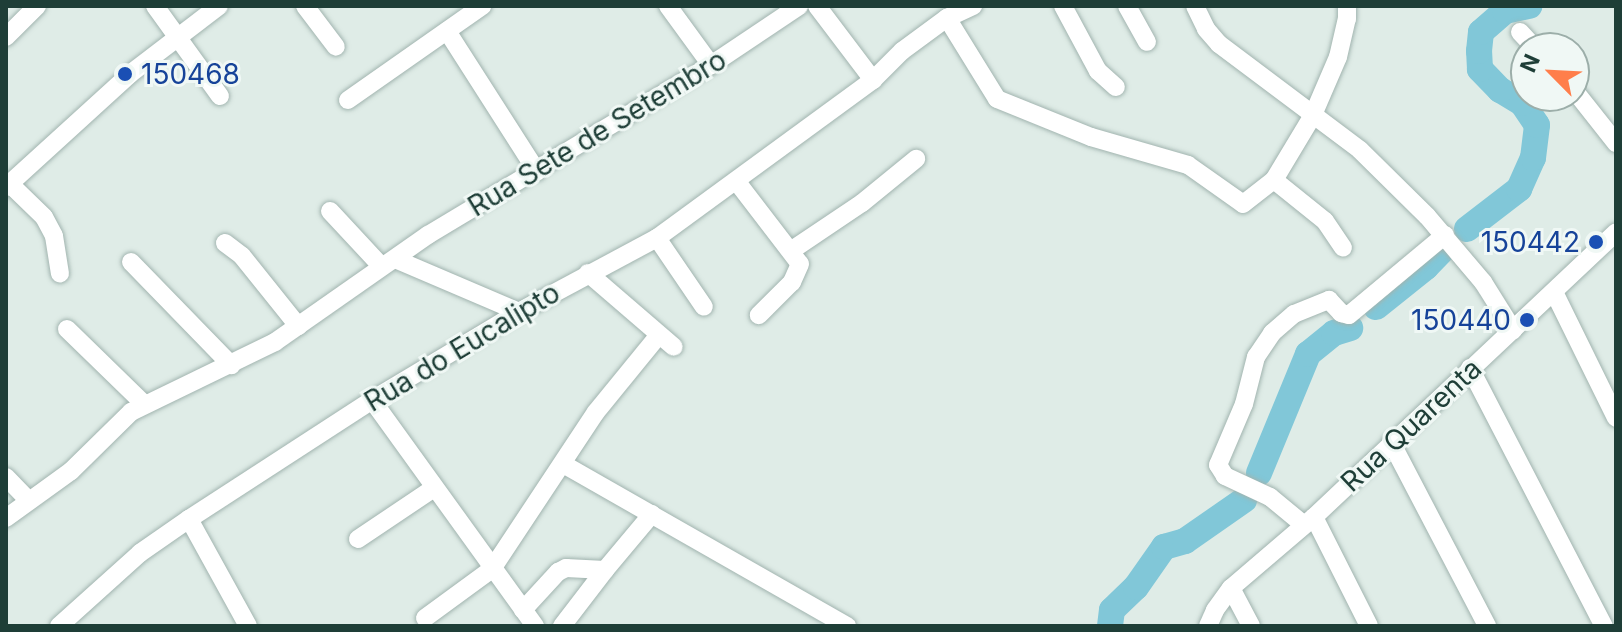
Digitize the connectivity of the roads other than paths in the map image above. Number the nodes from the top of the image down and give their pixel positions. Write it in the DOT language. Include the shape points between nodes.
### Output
graph roads {
  1 [pos="37,6"];
  2 [pos="155,6"];
  3 [pos="219,6"];
  4 [pos="305,6"];
  5 [pos="482,6"];
  6 [pos="668,6"];
  7 [pos="799,6"];
  8 [pos="817,6"];
  9 [pos="973,6"];
  10 [pos="1063,6"];
  11 [pos="1127,6"];
  12 [pos="1195,6"];
  13 [pos="1347,6"];
  14 [pos="947,18"];
  15 [pos="447,31"];
  16 [pos="177,35"];
  17 [pos="6,37"];
  18 [pos="1147,42"];
  19 [pos="336,47"];
  20 [pos="711,65"];
  21 [pos="873,80"];
  22 [pos="1116,87"];
  23 [pos="220,96"];
  24 [pos="348,100"];
  25 [pos="1590,110"];
  26 [pos="1313,115"];
  27 [pos="1616,143"];
  28 [pos="916,159"];
  29 [pos="537,172"];
  30 [pos="1274,180"];
  31 [pos="737,182"];
  32 [pos="8,186"];
  33 [pos="330,211"];
  34 [pos="1616,232"];
  35 [pos="1445,235"];
  36 [pos="657,238"];
  37 [pos="225,243"];
  38 [pos="1343,248"];
  39 [pos="792,250"];
  40 [pos="131,262"];
  41 [pos="388,263"];
  42 [pos="588,273"];
  43 [pos="60,274"];
  44 [pos="1554,292"];
  45 [pos="704,307"];
  46 [pos="519,312"];
  47 [pos="759,315"];
  48 [pos="298,326"];
  49 [pos="67,329"];
  50 [pos="1513,330"];
  51 [pos="658,336"];
  52 [pos="674,347"];
  53 [pos="231,365"];
  54 [pos="1470,368"];
  55 [pos="372,400"];
  56 [pos="144,404"];
  57 [pos="1616,418"];
  58 [pos="1391,442"];
  59 [pos="563,464"];
  60 [pos="6,477"];
  61 [pos="434,488"];
  62 [pos="29,501"];
  63 [pos="652,514"];
  64 [pos="6,518"];
  65 [pos="189,519"];
  66 [pos="1309,521"];
  67 [pos="358,539"];
  68 [pos="492,569"];
  69 [pos="605,570"];
  70 [pos="1231,588"];
  71 [pos="523,610"];
  72 [pos="425,618"];
  73 [pos="1209,623"];
  74 [pos="59,626"];
  75 [pos="248,626"];
  76 [pos="535,626"];
  77 [pos="562,626"];
  78 [pos="847,626"];
  79 [pos="1251,626"];
  80 [pos="1369,626"];
  81 [pos="1487,626"];
  82 [pos="1604,626"];
  1 -- 17 [label="street"];
  2 -- 16 [label="street"];
  3 -- 16 [label="street"];
  4 -- 19 [label="street"];
  5 -- 15 [label="street"];
  6 -- 20 [label="street"];
  7 -- 20 [label="street, Rua Sete de Setembro"];
  8 -- 21 [label="street"];
  9 -- 14 [label="street, Rua do Eucalipto"];
  10 -- 22 [label="street" via="1098,71"];
  11 -- 18 [label="street"];
  12 -- 26 [label="street" via="1219,44"];
  13 -- 26 [label="street" via="1338,57"];
  14 -- 21 [label="street, Rua do Eucalipto"];
  14 -- 30 [label="street" via="989,90 1009,106 1188,165 1243,204"];
  15 -- 24 [label="street"];
  15 -- 29 [label="street"];
  16 -- 23 [label="street"];
  16 -- 32 [label="street"];
  20 -- 29 [label="street, Rua Sete de Setembro"];
  21 -- 31 [label="street, Rua do Eucalipto"];
  25 -- 27 [label="street"];
  26 -- 30 [label="street"];
  26 -- 35 [label="street" via="1360,150"];
  28 -- 39 [label="street"];
  29 -- 41 [label="street, Rua Sete de Setembro"];
  30 -- 38 [label="street" via="1325,221"];
  31 -- 36 [label="street, Rua do Eucalipto"];
  31 -- 39 [label="street"];
  32 -- 43 [label="street" via="44,217 54,236"];
  33 -- 41 [label="street"];
  34 -- 44 [label="street, Rua Quarenta"];
  35 -- 50 [label="street"];
  35 -- 66 [label="street" via="1349,315 1331,300 1294,314 1277,327 1256,357 1244,404 1218,465 1225,476"];
  36 -- 42 [label="street, Rua do Eucalipto"];
  36 -- 45 [label="street"];
  37 -- 48 [label="street" via="242,256"];
  39 -- 47 [label="street" via="799,270"];
  40 -- 53 [label="street"];
  41 -- 46 [label="street"];
  41 -- 48 [label="street, Rua Sete de Setembro"];
  42 -- 46 [label="street, Rua do Eucalipto"];
  42 -- 51 [label="street"];
  44 -- 50 [label="street, Rua Quarenta"];
  44 -- 57 [label="street"];
  46 -- 55 [label="street, Rua do Eucalipto"];
  48 -- 53 [label="street, Rua Sete de Setembro"];
  49 -- 56 [label="street"];
  50 -- 54 [label="street, Rua Quarenta"];
  51 -- 52 [label="street"];
  51 -- 59 [label="street" via="609,395"];
  53 -- 56 [label="street, Rua Sete de Setembro"];
  54 -- 58 [label="street, Rua Quarenta"];
  54 -- 82 [label="street"];
  55 -- 61 [label="street"];
  55 -- 65 [label="street, Rua do Eucalipto"];
  56 -- 62 [label="street, Rua Sete de Setembro" via="71,471"];
  58 -- 66 [label="street, Rua Quarenta"];
  58 -- 81 [label="street"];
  59 -- 63 [label="street"];
  59 -- 68 [label="street"];
  60 -- 62 [label="street"];
  61 -- 67 [label="street"];
  61 -- 68 [label="street"];
  62 -- 64 [label="street, Rua Sete de Setembro"];
  63 -- 69 [label="street"];
  63 -- 78 [label="street"];
  65 -- 74 [label="street, Rua do Eucalipto" via="140,553"];
  65 -- 75 [label="street"];
  66 -- 70 [label="street, Rua Quarenta"];
  66 -- 80 [label="street"];
  68 -- 71 [label="street"];
  68 -- 72 [label="street"];
  69 -- 71 [label="street" via="566,568"];
  69 -- 77 [label="street"];
  70 -- 73 [label="street, Rua Quarenta"];
  70 -- 79 [label="street"];
  71 -- 76 [label="street"];
}
